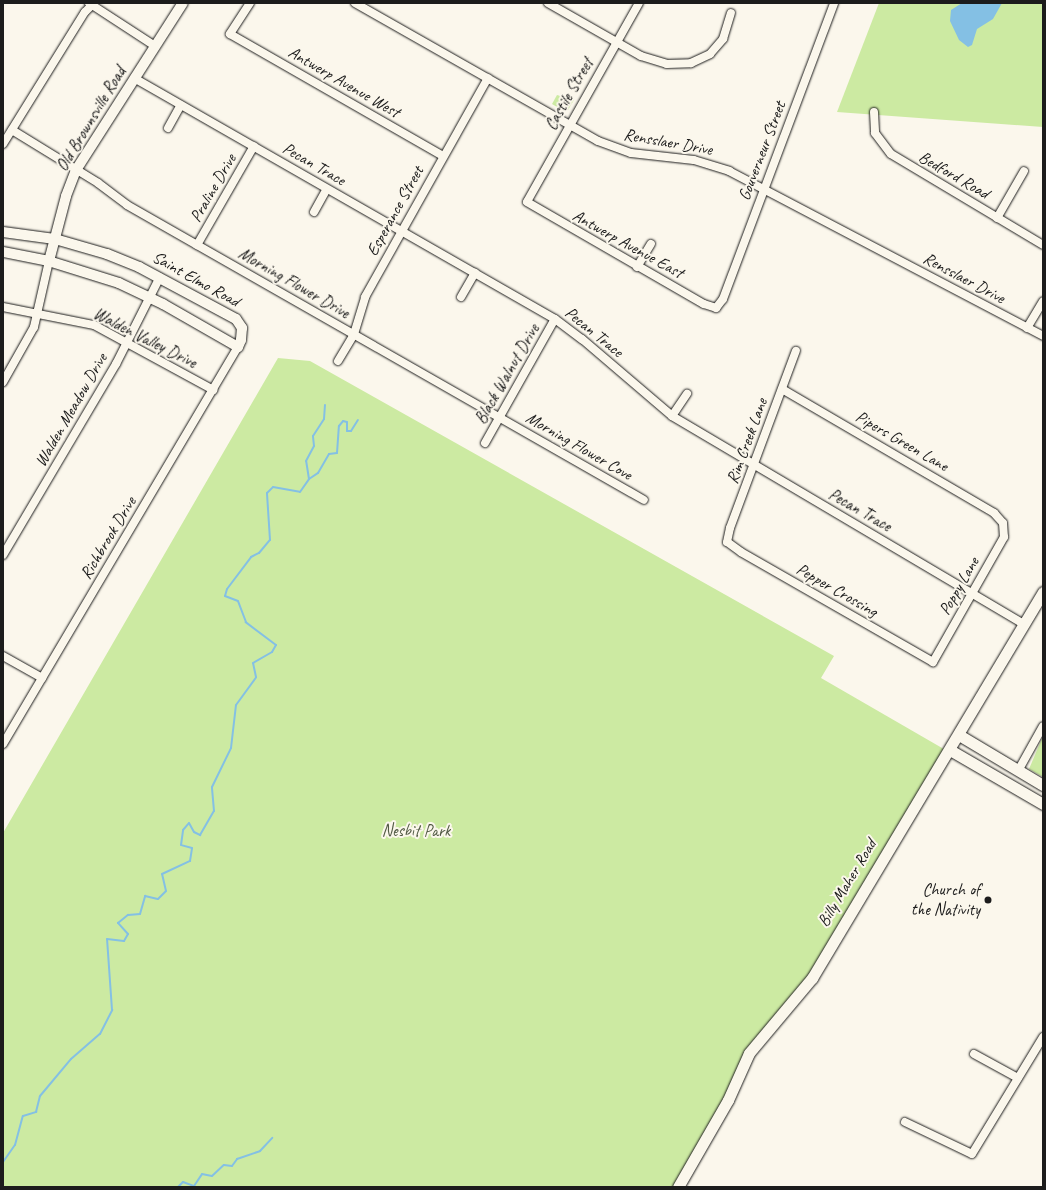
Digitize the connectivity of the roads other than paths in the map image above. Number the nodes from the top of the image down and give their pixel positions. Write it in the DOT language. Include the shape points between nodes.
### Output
graph roads {
  1 [pos="183,3"];
  2 [pos="250,3"];
  3 [pos="355,3"];
  4 [pos="548,3"];
  5 [pos="639,3"];
  6 [pos="834,3"];
  7 [pos="90,4"];
  8 [pos="731,13"];
  9 [pos="616,42"];
  10 [pos="155,46"];
  11 [pos="134,78"];
  12 [pos="488,78"];
  13 [pos="181,105"];
  14 [pos="874,112"];
  15 [pos="569,125"];
  16 [pos="168,128"];
  17 [pos="12,130"];
  18 [pos="3,144"];
  19 [pos="254,146"];
  20 [pos="443,156"];
  21 [pos="76,170"];
  22 [pos="1024,172"];
  23 [pos="327,189"];
  24 [pos="763,190"];
  25 [pos="527,202"];
  26 [pos="314,212"];
  27 [pos="997,218"];
  28 [pos="401,231"];
  29 [pos="3,232"];
  30 [pos="55,239"];
  31 [pos="651,244"];
  32 [pos="198,245"];
  33 [pos="1043,245"];
  34 [pos="3,252"];
  35 [pos="49,261"];
  36 [pos="637,266"];
  37 [pos="475,273"];
  38 [pos="160,277"];
  39 [pos="461,296"];
  40 [pos="150,297"];
  41 [pos="1043,301"];
  42 [pos="3,307"];
  43 [pos="716,308"];
  44 [pos="37,314"];
  45 [pos="555,319"];
  46 [pos="1027,328"];
  47 [pos="354,334"];
  48 [pos="1043,336"];
  49 [pos="127,343"];
  50 [pos="238,347"];
  51 [pos="796,351"];
  52 [pos="338,361"];
  53 [pos="3,382"];
  54 [pos="782,389"];
  55 [pos="213,390"];
  56 [pos="686,394"];
  57 [pos="672,416"];
  58 [pos="499,417"];
  59 [pos="485,443"];
  60 [pos="754,465"];
  61 [pos="644,500"];
  62 [pos="1003,523"];
  63 [pos="727,542"];
  64 [pos="3,555"];
  65 [pos="1043,592"];
  66 [pos="972,594"];
  67 [pos="1024,624"];
  68 [pos="3,656"];
  69 [pos="933,662"];
  70 [pos="42,678"];
  71 [pos="1043,726"];
  72 [pos="959,735"];
  73 [pos="3,744"];
  74 [pos="950,750"];
  75 [pos="1022,773"];
  76 [pos="1043,785"];
  77 [pos="1018,789"];
  78 [pos="1043,804"];
  79 [pos="1043,1037"];
  80 [pos="974,1054"];
  81 [pos="1018,1078"];
  82 [pos="905,1122"];
  83 [pos="678,1187"];
  1 -- 10 [label="street, Old Brownsville Road"];
  2 -- 20 [label="street, Antwerp Avenue West" via="230,34"];
  3 -- 12 [label="street, Rensslaer Drive"];
  4 -- 9 [label="street"];
  5 -- 9 [label="street, Castile Street"];
  6 -- 24 [label="street, Gouverneur Street"];
  7 -- 10 [label="street"];
  7 -- 17 [label="street"];
  8 -- 9 [label="street" via="719,45 706,57 691,63 656,62"];
  9 -- 15 [label="street, Castile Street"];
  10 -- 11 [label="street, Old Brownsville Road"];
  11 -- 13 [label="street, Pecan Trace"];
  11 -- 21 [label="street, Old Brownsville Road"];
  12 -- 15 [label="street, Rensslaer Drive"];
  12 -- 20 [label="street, Esperance Street"];
  13 -- 16 [label="street"];
  13 -- 19 [label="street, Pecan Trace"];
  14 -- 27 [label="street, Bedford Road" via="875,133 891,154"];
  15 -- 24 [label="street, Rensslaer Drive" via="598,141 626,152 713,165"];
  15 -- 25 [label="street, Castile Street"];
  17 -- 18 [label="street"];
  17 -- 21 [label="street, Morning Flower Drive"];
  19 -- 23 [label="street, Pecan Trace"];
  19 -- 32 [label="street, Praline Drive"];
  20 -- 28 [label="street, Esperance Street"];
  21 -- 30 [label="street, Old Brownsville Road"];
  21 -- 32 [label="street, Morning Flower Drive" via="123,202"];
  22 -- 27 [label="street"];
  23 -- 26 [label="street"];
  23 -- 28 [label="street, Pecan Trace"];
  24 -- 43 [label="street, Gouverneur Street" via="723,299"];
  24 -- 46 [label="street, Rensslaer Drive"];
  25 -- 36 [label="street, Antwerp Avenue East"];
  27 -- 33 [label="street, Bedford Road"];
  28 -- 37 [label="street, Pecan Trace"];
  28 -- 47 [label="street, Esperance Street" via="363,299"];
  29 -- 30 [label="street, Saint Elmo Road"];
  30 -- 35 [label="street, Old Brownsville Road"];
  30 -- 38 [label="street, Saint Elmo Road" via="107,254"];
  31 -- 36 [label="street"];
  32 -- 47 [label="street, Morning Flower Drive"];
  34 -- 35 [label="street"];
  35 -- 40 [label="street" via="92,273"];
  35 -- 44 [label="street"];
  36 -- 43 [label="street, Antwerp Avenue East" via="704,304"];
  37 -- 39 [label="street"];
  37 -- 45 [label="street, Pecan Trace"];
  38 -- 40 [label="street, Walden Meadow Drive"];
  38 -- 50 [label="street, Saint Elmo Road" via="236,319 242,336"];
  40 -- 49 [label="street, Walden Meadow Drive"];
  40 -- 50 [label="street"];
  41 -- 46 [label="street"];
  42 -- 44 [label="street, Walden Valley Drive"];
  44 -- 49 [label="street, Walden Valley Drive" via="94,325"];
  44 -- 53 [label="street" via="30,337"];
  45 -- 57 [label="street, Pecan Trace"];
  45 -- 58 [label="street, Black Walnut Drive"];
  46 -- 48 [label="street, Rensslaer Drive"];
  47 -- 52 [label="street, Esperance Street"];
  47 -- 58 [label="street, Morning Flower Drive"];
  49 -- 55 [label="street, Walden Valley Drive"];
  49 -- 64 [label="street, Walden Meadow Drive"];
  50 -- 55 [label="street, Richbrook Drive"];
  51 -- 54 [label="street, Rim Creek Lane"];
  54 -- 60 [label="street, Rim Creek Lane"];
  54 -- 62 [label="street, Pipers Green Lane" via="994,513"];
  55 -- 70 [label="street, Richbrook Drive"];
  56 -- 57 [label="street"];
  57 -- 60 [label="street, Pecan Trace"];
  58 -- 59 [label="street, Black Walnut Drive"];
  58 -- 61 [label="street, Morning Flower Cove"];
  60 -- 63 [label="street, Rim Creek Lane"];
  60 -- 66 [label="street, Pecan Trace"];
  62 -- 66 [label="street, Poppy Lane" via="1004,537"];
  63 -- 69 [label="street, Pepper Crossing"];
  65 -- 67 [label="main road, Billy Maher Road"];
  66 -- 67 [label="street, Pecan Trace"];
  66 -- 69 [label="street, Poppy Lane"];
  67 -- 72 [label="main road, Billy Maher Road"];
  68 -- 70 [label="street"];
  70 -- 73 [label="street, Richbrook Drive"];
  71 -- 75 [label="street"];
  72 -- 74 [label="main road, Billy Maher Road"];
  72 -- 75 [label="main road"];
  74 -- 77 [label="main road"];
  74 -- 83 [label="main road, Billy Maher Road" via="873,872 812,978 749,1053 728,1100"];
  75 -- 76 [label="main road"];
  75 -- 77 [label="main road"];
  77 -- 78 [label="main road"];
  79 -- 81 [label="street"];
  80 -- 81 [label="street"];
  81 -- 82 [label="street" via="972,1154"];
}
